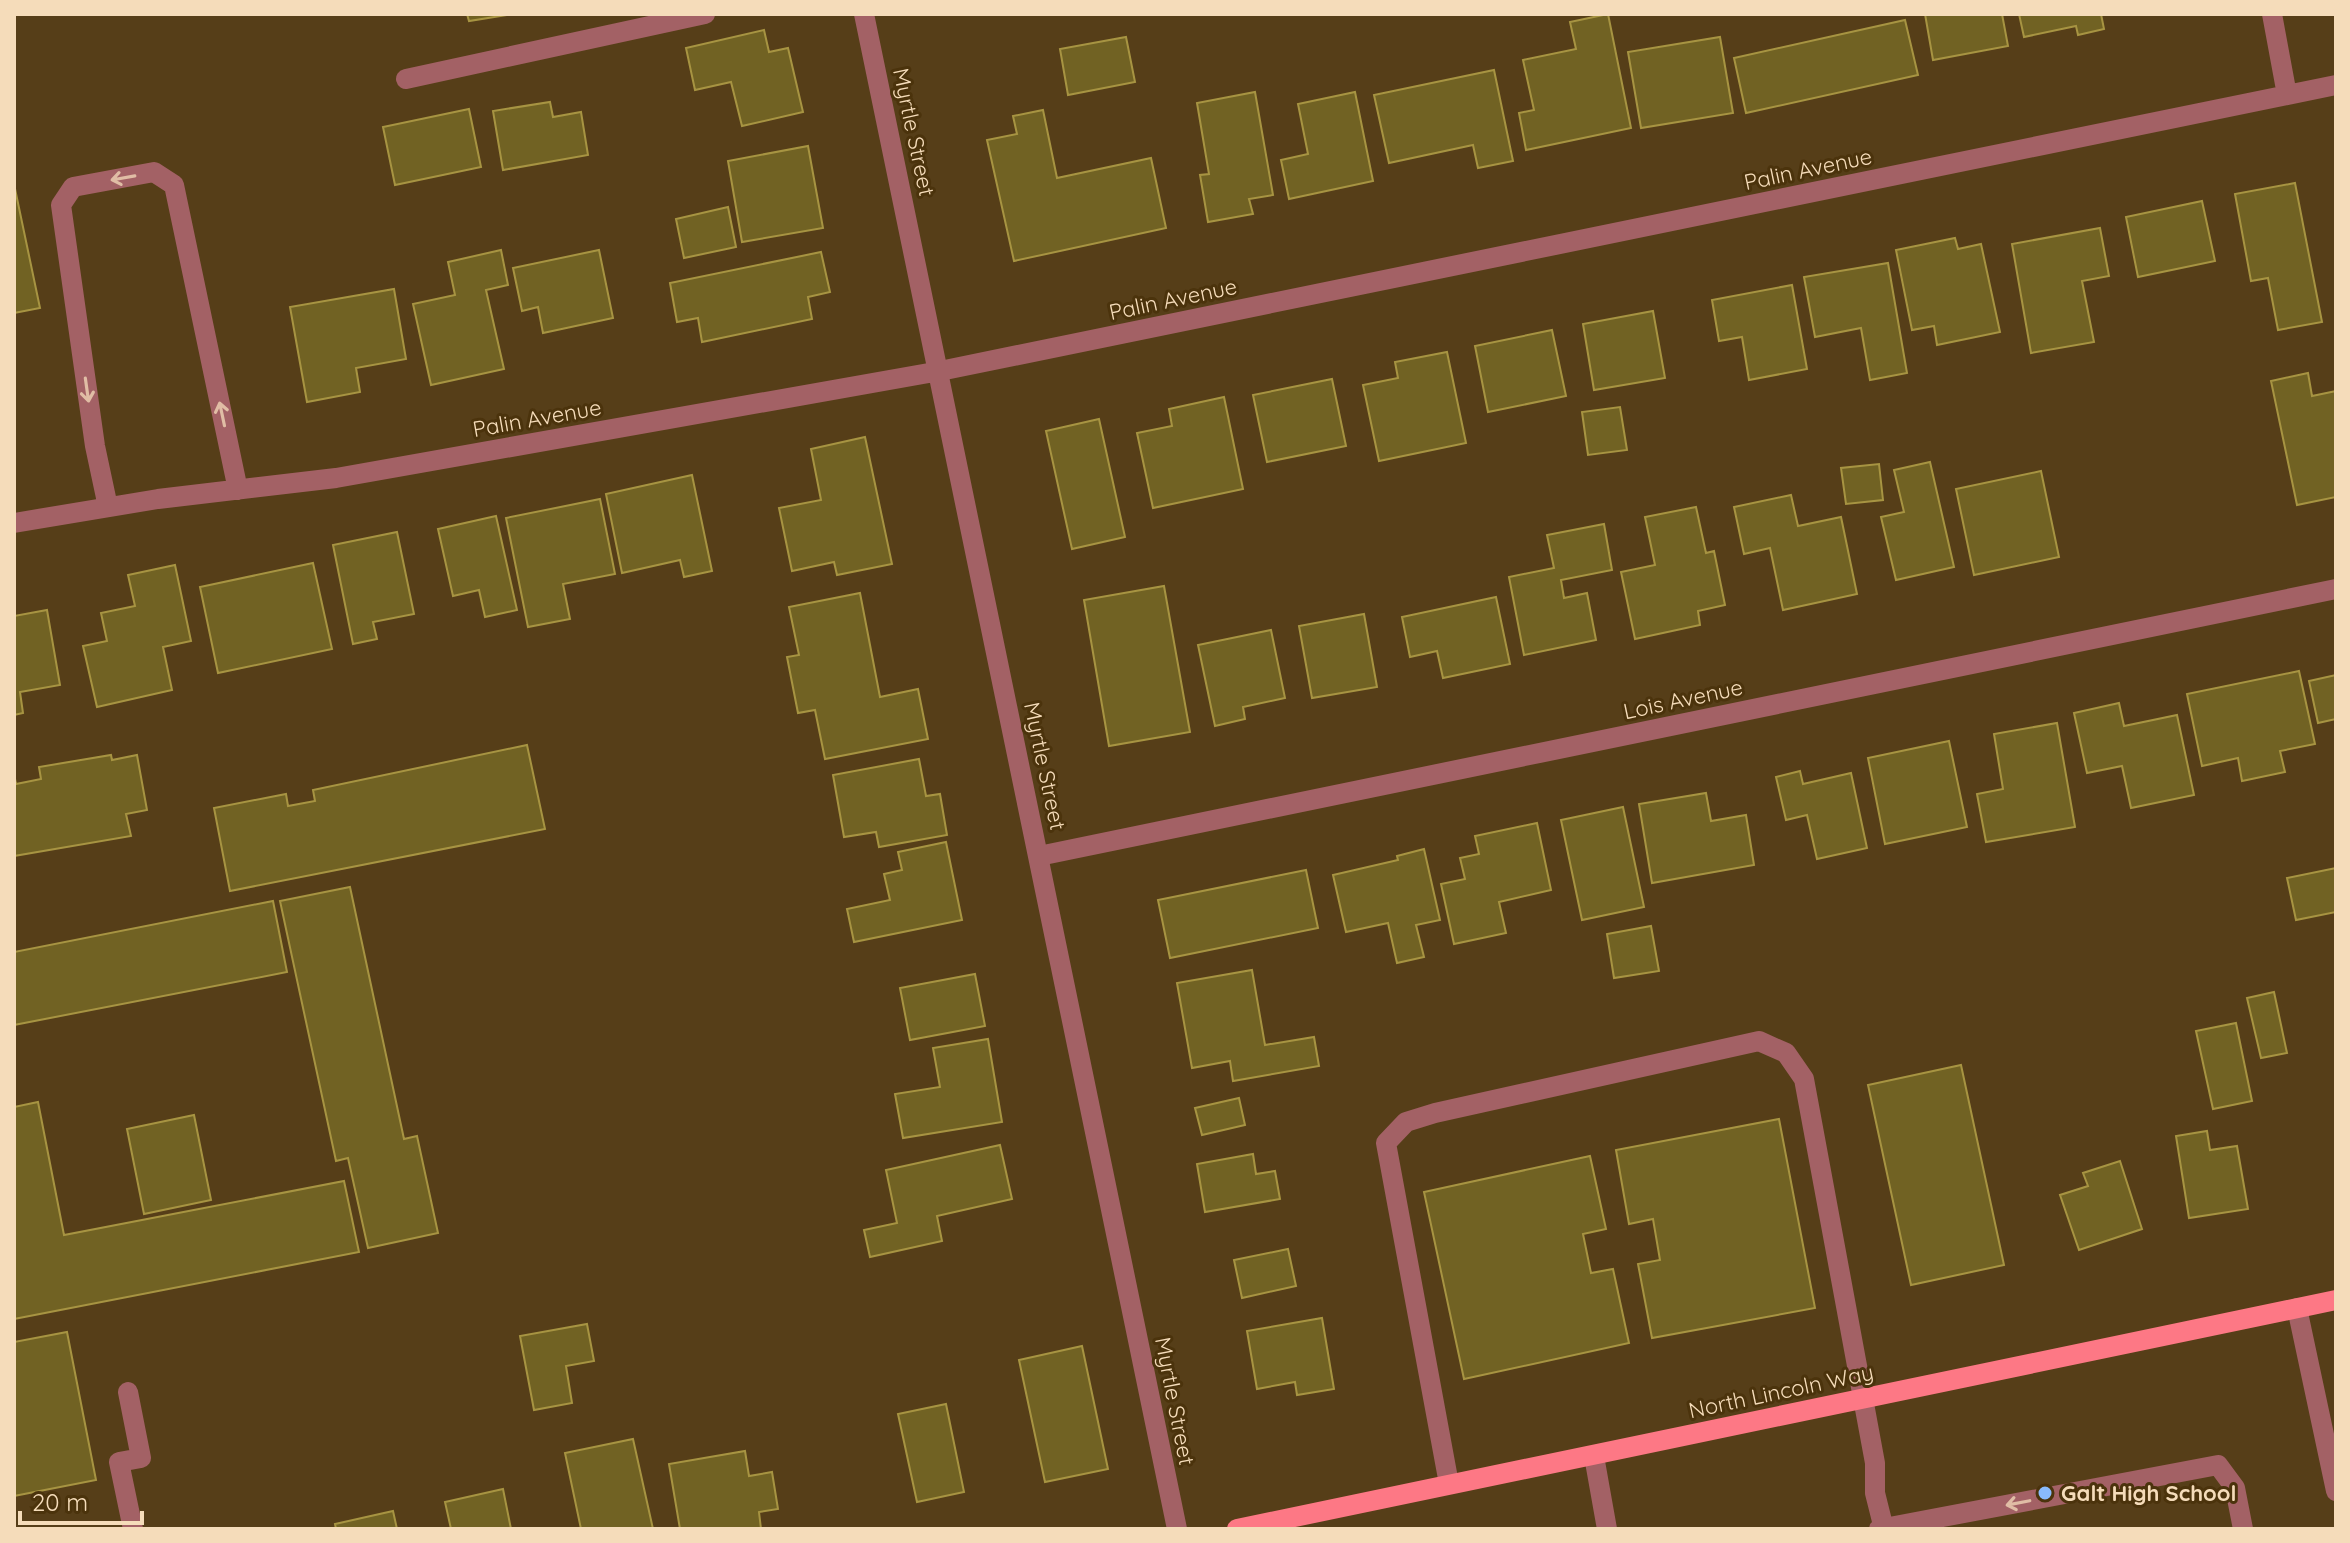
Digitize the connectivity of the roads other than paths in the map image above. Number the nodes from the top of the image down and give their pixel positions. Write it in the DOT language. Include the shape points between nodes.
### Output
graph roads {
  1 [pos="705,14"];
  2 [pos="2272,14"];
  3 [pos="869,15"];
  4 [pos="406,79"];
  5 [pos="2336,85"];
  6 [pos="2287,95"];
  7 [pos="940,371"];
  8 [pos="238,490"];
  9 [pos="108,507"];
  10 [pos="14,523"];
  11 [pos="2336,589"];
  12 [pos="1039,856"];
  13 [pos="2336,1300"];
  14 [pos="2297,1308"];
  15 [pos="128,1392"];
  16 [pos="1862,1398"];
  17 [pos="1594,1456"];
  18 [pos="1449,1484"];
  19 [pos="2336,1491"];
  20 [pos="133,1529"];
  21 [pos="1177,1529"];
  22 [pos="1237,1529"];
  23 [pos="1607,1529"];
  24 [pos="1882,1529"];
  25 [pos="2243,1529"];
  1 -- 4 [label="street"];
  2 -- 6 [label="street"];
  3 -- 7 [label="street, Myrtle Street"];
  5 -- 6 [label="street, Palin Avenue"];
  6 -- 7 [label="street, Palin Avenue"];
  7 -- 8 [label="street, Palin Avenue" via="336,478"];
  7 -- 12 [label="street, Myrtle Street"];
  8 -- 9 [label="street, Palin Avenue"];
  8 -- 9 [label="street, one-way" via="174,185 154,172 73,187 61,205"];
  9 -- 10 [label="street, Palin Avenue"];
  11 -- 12 [label="street, Lois Avenue"];
  12 -- 21 [label="street, Myrtle Street"];
  13 -- 14 [label="main road, North Lincoln Way"];
  14 -- 16 [label="main road, North Lincoln Way"];
  14 -- 19 [label="street"];
  15 -- 20 [label="street" via="141,1458 119,1462"];
  16 -- 17 [label="main road, North Lincoln Way"];
  16 -- 18 [label="street" via="1804,1079 1786,1053 1759,1041 1435,1113 1406,1122 1386,1143"];
  16 -- 24 [label="street"];
  17 -- 18 [label="main road, North Lincoln Way"];
  17 -- 23 [label="street"];
  18 -- 22 [label="main road, North Lincoln Way"];
  25 -- 24 [label="street, one-way" via="2235,1488 2218,1465"];
}
